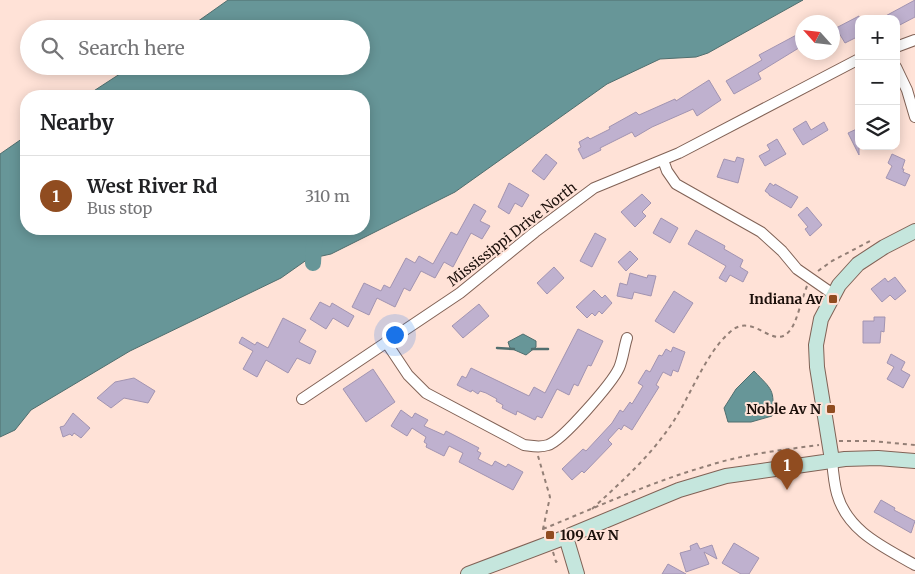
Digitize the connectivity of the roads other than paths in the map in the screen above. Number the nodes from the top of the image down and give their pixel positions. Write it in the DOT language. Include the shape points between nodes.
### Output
graph roads {
  1 [pos="915,40"];
  2 [pos="900,46"];
  3 [pos="857,60"];
  4 [pos="900,75"];
  5 [pos="915,117"];
  6 [pos="663,160"];
  7 [pos="915,231"];
  8 [pos="833,294"];
  9 [pos="627,338"];
  10 [pos="386,342"];
  11 [pos="302,399"];
  12 [pos="832,460"];
  13 [pos="915,461"];
  14 [pos="566,537"];
  15 [pos="915,565"];
  16 [pos="468,574"];
  17 [pos="577,574"];
  1 -- 2 [label="street"];
  3 -- 6 [label="street, Mississippi Drive North"];
  4 -- 5 [label="street"];
  6 -- 8 [label="street" via="676,184 761,232 797,269"];
  6 -- 10 [label="street, Mississippi Drive North" via="594,188 460,293"];
  7 -- 8 [label="main road" via="863,260"];
  8 -- 12 [label="main road" via="821,319 816,345"];
  9 -- 10 [label="street" via="619,369 590,407 549,445 536,447 524,444 426,393 408,375"];
  10 -- 11 [label="street, Mississippi Drive North"];
  12 -- 13 [label="main road"];
  12 -- 14 [label="main road" via="742,473 701,483"];
  12 -- 15 [label="street" via="838,495 848,518 873,541"];
  14 -- 16 [label="main road"];
  14 -- 17 [label="main road"];
}
